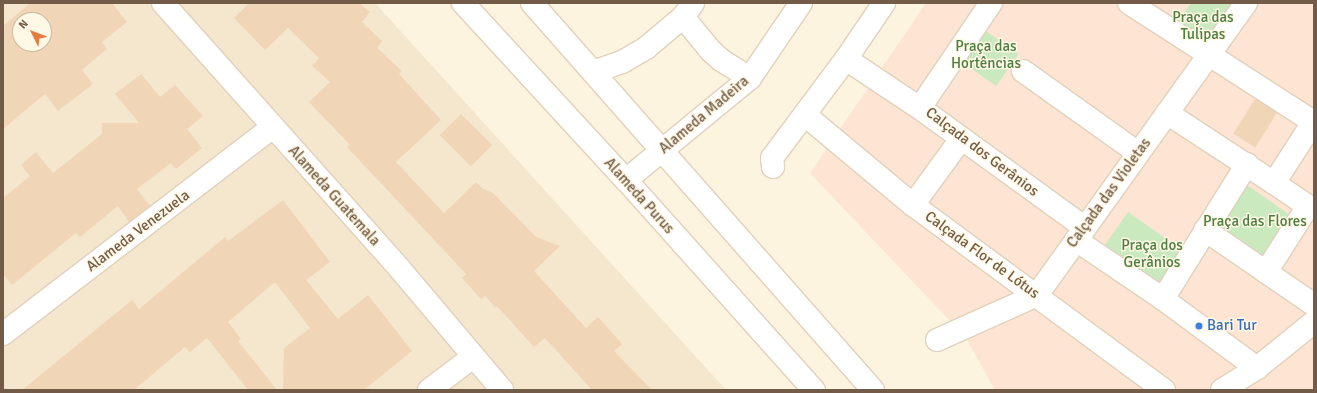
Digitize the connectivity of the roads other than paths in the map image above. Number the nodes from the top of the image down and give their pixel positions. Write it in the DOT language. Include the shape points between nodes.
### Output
graph roads {
  1 [pos="163,3"];
  2 [pos="463,3"];
  3 [pos="532,3"];
  4 [pos="801,3"];
  5 [pos="884,3"];
  6 [pos="1129,3"];
  7 [pos="1246,3"];
  8 [pos="982,6"];
  9 [pos="688,10"];
  10 [pos="1209,56"];
  11 [pos="846,59"];
  12 [pos="1023,71"];
  13 [pos="593,72"];
  14 [pos="750,78"];
  15 [pos="924,111"];
  16 [pos="1167,112"];
  17 [pos="805,115"];
  18 [pos="1314,121"];
  19 [pos="273,127"];
  20 [pos="961,139"];
  21 [pos="662,151"];
  22 [pos="1138,153"];
  23 [pos="1248,164"];
  24 [pos="773,167"];
  25 [pos="626,180"];
  26 [pos="1274,183"];
  27 [pos="914,205"];
  28 [pos="1205,230"];
  29 [pos="1080,234"];
  30 [pos="1266,272"];
  31 [pos="1037,295"];
  32 [pos="1163,299"];
  33 [pos="1314,305"];
  34 [pos="1314,322"];
  35 [pos="3,334"];
  36 [pos="937,340"];
  37 [pos="473,357"];
  38 [pos="1257,368"];
  39 [pos="429,390"];
  40 [pos="502,390"];
  41 [pos="814,390"];
  42 [pos="873,390"];
  43 [pos="1164,390"];
  44 [pos="1222,390"];
  1 -- 19 [label="street, Alameda Guatemala"];
  2 -- 25 [label="street, Alameda Purus"];
  3 -- 13 [label="street"];
  4 -- 14 [label="street, Alameda Madeira"];
  5 -- 11 [label="street"];
  6 -- 10 [label="street"];
  7 -- 10 [label="street, Calçada das Violetas"];
  8 -- 15 [label="street, Calçada dos Gerânios" via="923,103"];
  9 -- 13 [label="street" via="646,48 622,62"];
  9 -- 14 [label="street" via="711,51"];
  10 -- 16 [label="street, Calçada das Violetas"];
  10 -- 18 [label="street"];
  11 -- 15 [label="street"];
  11 -- 17 [label="street"];
  12 -- 22 [label="street"];
  13 -- 21 [label="street"];
  14 -- 21 [label="street, Alameda Madeira"];
  15 -- 20 [label="street, Calçada dos Gerânios"];
  16 -- 22 [label="street, Calçada das Violetas"];
  16 -- 23 [label="street"];
  17 -- 24 [label="street" via="772,158"];
  17 -- 27 [label="street, Calçada Flor de Lótus"];
  18 -- 26 [label="street"];
  19 -- 35 [label="street, Alameda Venezuela"];
  19 -- 37 [label="street, Alameda Guatemala"];
  20 -- 27 [label="street"];
  20 -- 29 [label="street, Calçada dos Gerânios"];
  21 -- 25 [label="street, Alameda Madeira"];
  21 -- 42 [label="street"];
  22 -- 29 [label="street, Calçada das Violetas"];
  23 -- 26 [label="street"];
  23 -- 28 [label="street"];
  25 -- 41 [label="street, Alameda Purus"];
  26 -- 30 [label="street" via="1308,206"];
  27 -- 31 [label="street, Calçada Flor de Lótus"];
  28 -- 30 [label="street"];
  28 -- 32 [label="street"];
  29 -- 31 [label="street, Calçada das Violetas"];
  29 -- 32 [label="street, Calçada dos Gerânios"];
  30 -- 33 [label="street"];
  31 -- 36 [label="street"];
  31 -- 43 [label="street, Calçada Flor de Lótus"];
  32 -- 38 [label="street, Calçada dos Gerânios"];
  34 -- 38 [label="street"];
  37 -- 39 [label="street"];
  37 -- 40 [label="street, Alameda Guatemala"];
  38 -- 44 [label="street"];
}
